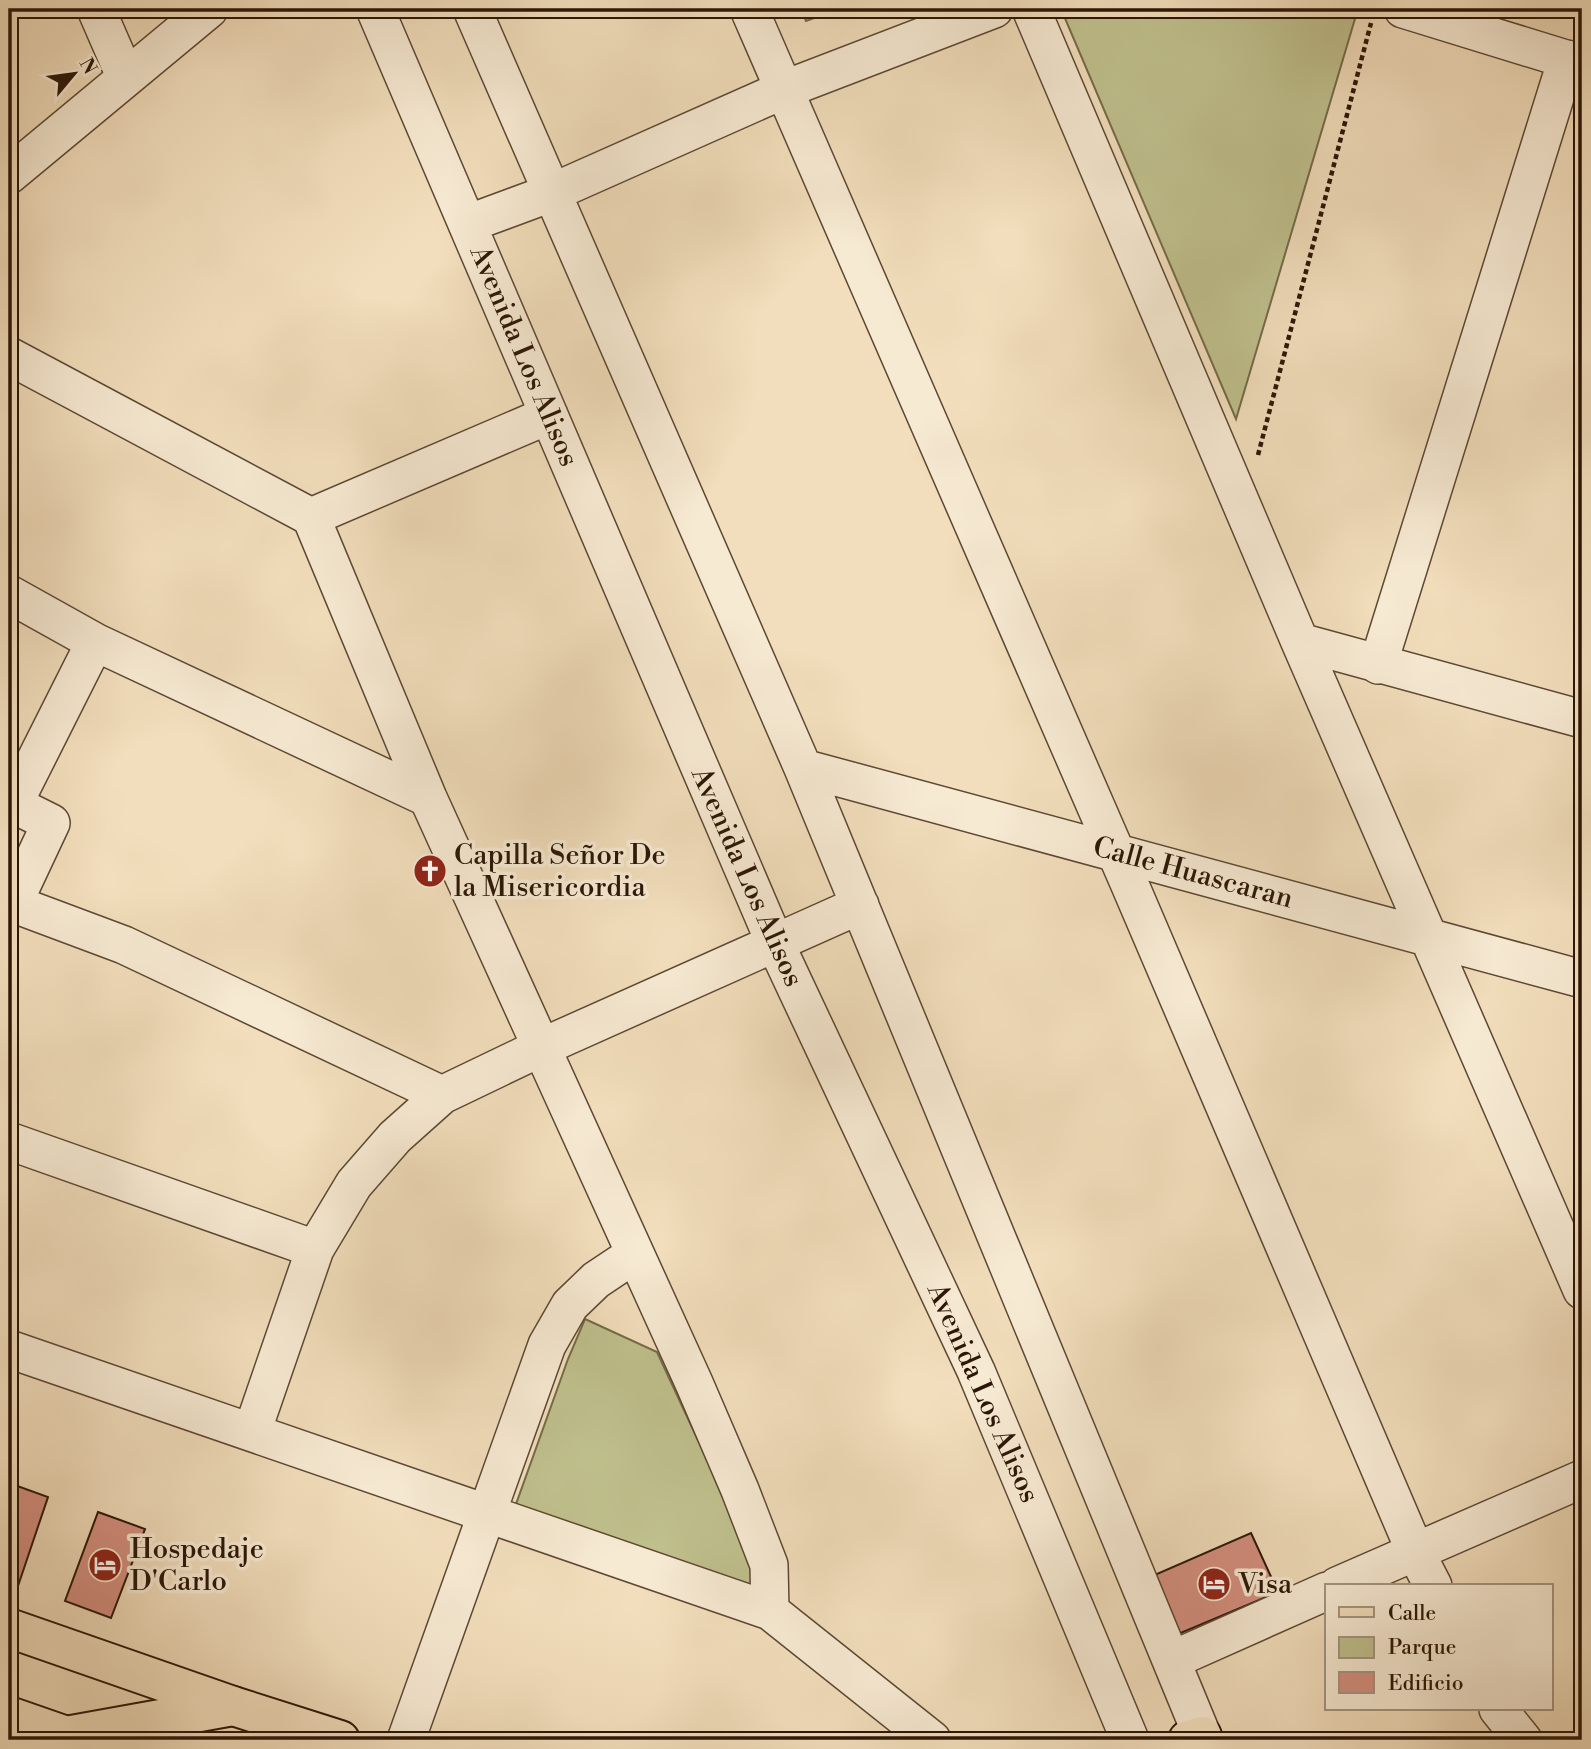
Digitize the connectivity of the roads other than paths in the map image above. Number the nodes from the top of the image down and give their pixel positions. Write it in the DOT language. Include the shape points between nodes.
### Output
graph roads {
  1 [pos="96,9"];
  2 [pos="209,9"];
  3 [pos="376,9"];
  4 [pos="472,9"];
  5 [pos="748,9"];
  6 [pos="994,9"];
  7 [pos="1031,9"];
  8 [pos="1387,15"];
  9 [pos="1574,62"];
  10 [pos="126,78"];
  11 [pos="783,90"];
  12 [pos="9,175"];
  13 [pos="551,193"];
  14 [pos="467,223"];
  15 [pos="9,356"];
  16 [pos="548,415"];
  17 [pos="312,517"];
  18 [pos="9,594"];
  19 [pos="95,642"];
  20 [pos="1300,642"];
  21 [pos="1378,665"];
  22 [pos="1581,713"];
  23 [pos="803,768"];
  24 [pos="428,798"];
  25 [pos="11,803"];
  26 [pos="1116,852"];
  27 [pos="11,903"];
  28 [pos="860,905"];
  29 [pos="1429,937"];
  30 [pos="775,943"];
  31 [pos="1582,979"];
  32 [pos="540,1048"];
  33 [pos="442,1094"];
  34 [pos="9,1141"];
  35 [pos="315,1249"];
  36 [pos="635,1254"];
  37 [pos="1582,1290"];
  38 [pos="9,1349"];
  39 [pos="252,1432"];
  40 [pos="1582,1479"];
  41 [pos="488,1514"];
  42 [pos="1415,1551"];
  43 [pos="1341,1584"];
  44 [pos="1432,1584"];
  45 [pos="1325,1592"];
  46 [pos="770,1611"];
  47 [pos="9,1628"];
  48 [pos="1172,1660"];
  49 [pos="233,1706"];
  50 [pos="1500,1710"];
  51 [pos="9,1716"];
  52 [pos="72,1738"];
  53 [pos="1198,1739"];
  54 [pos="340,1740"];
  55 [pos="406,1740"];
  56 [pos="932,1740"];
  57 [pos="1130,1740"];
  58 [pos="1522,1740"];
  1 -- 10 [label="street"];
  2 -- 10 [label="street"];
  3 -- 14 [label="street, Avenida Los Alisos"];
  4 -- 13 [label="street"];
  5 -- 11 [label="street"];
  6 -- 11 [label="street"];
  7 -- 20 [label="street"];
  8 -- 9 [label="street"];
  9 -- 21 [label="street"];
  10 -- 12 [label="street"];
  11 -- 13 [label="street"];
  11 -- 26 [label="street"];
  13 -- 14 [label="street"];
  13 -- 23 [label="street"];
  14 -- 16 [label="street, Avenida Los Alisos"];
  15 -- 17 [label="street"];
  16 -- 17 [label="street"];
  16 -- 30 [label="street, Avenida Los Alisos"];
  17 -- 24 [label="street"];
  18 -- 19 [label="street"];
  19 -- 24 [label="street"];
  19 -- 25 [label="street"];
  20 -- 21 [label="street"];
  20 -- 29 [label="street"];
  21 -- 22 [label="street"];
  23 -- 26 [label="street, Calle Huascaran"];
  23 -- 28 [label="street"];
  24 -- 32 [label="street"];
  25 -- 27 [label="street" via="51,823"];
  26 -- 29 [label="street, Calle Huascaran"];
  26 -- 42 [label="street"];
  27 -- 33 [label="street" via="124,945"];
  28 -- 30 [label="street"];
  28 -- 48 [label="street"];
  29 -- 31 [label="street, Calle Huascaran"];
  29 -- 37 [label="street"];
  30 -- 32 [label="street"];
  30 -- 57 [label="street, Avenida Los Alisos" via="976,1371"];
  32 -- 33 [label="street"];
  32 -- 36 [label="street"];
  33 -- 35 [label="street" via="395,1136 354,1184"];
  34 -- 35 [label="street"];
  35 -- 39 [label="street"];
  36 -- 41 [label="street" via="596,1280 570,1305 547,1345"];
  36 -- 46 [label="street" via="725,1454 769,1565"];
  38 -- 39 [label="street"];
  39 -- 41 [label="street"];
  40 -- 42 [label="street"];
  41 -- 46 [label="street"];
  41 -- 55 [label="street"];
  42 -- 43 [label="street"];
  42 -- 44 [label="street"];
  45 -- 48 [label="street"];
  46 -- 56 [label="street"];
  47 -- 49 [label="main road"];
  48 -- 53 [label="street"];
  49 -- 52 [label="main road"];
  49 -- 54 [label="main road"];
  50 -- 58 [label="street"];
  51 -- 52 [label="main road"];
}
